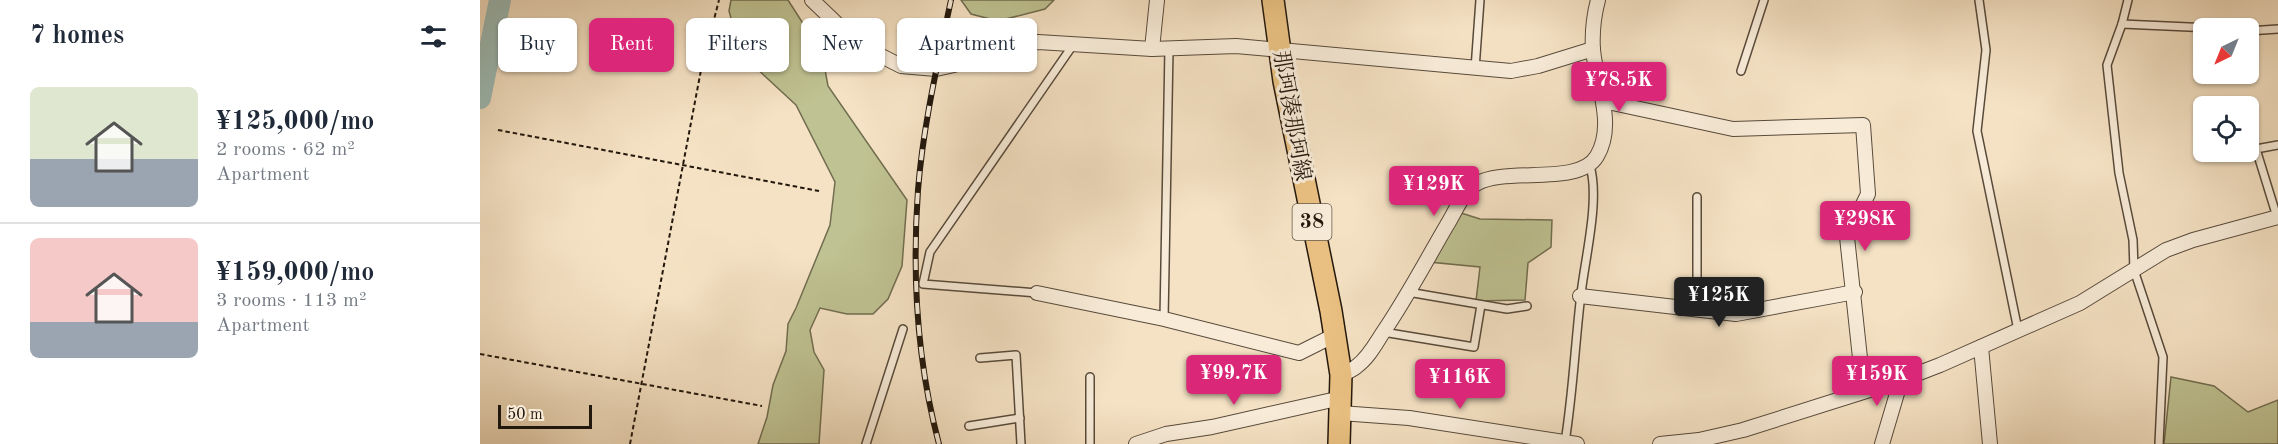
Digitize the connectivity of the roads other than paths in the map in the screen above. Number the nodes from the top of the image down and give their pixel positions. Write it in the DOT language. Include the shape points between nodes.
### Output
graph roads {
  1 [pos="812,0"];
  2 [pos="1157,0"];
  3 [pos="1273,0"];
  4 [pos="1480,0"];
  5 [pos="1598,0"];
  6 [pos="1764,0"];
  7 [pos="1979,0"];
  8 [pos="2128,0"];
  9 [pos="2122,24"];
  10 [pos="2193,27"];
  11 [pos="2278,29"];
  12 [pos="2259,30"];
  13 [pos="1073,45"];
  14 [pos="1152,49"];
  15 [pos="1169,49"];
  16 [pos="1593,49"];
  17 [pos="1279,51"];
  18 [pos="1475,69"];
  19 [pos="1741,71"];
  20 [pos="1603,100"];
  21 [pos="2278,145"];
  22 [pos="1590,166"];
  23 [pos="1697,198"];
  24 [pos="2278,217"];
  25 [pos="2134,270"];
  26 [pos="1854,291"];
  27 [pos="1408,292"];
  28 [pos="1037,293"];
  29 [pos="1580,296"];
  30 [pos="1481,305"];
  31 [pos="1527,306"];
  32 [pos="1697,310"];
  33 [pos="1164,319"];
  34 [pos="903,329"];
  35 [pos="2018,330"];
  36 [pos="1383,332"];
  37 [pos="1335,335"];
  38 [pos="1981,347"];
  39 [pos="980,358"];
  40 [pos="1341,375"];
  41 [pos="1090,376"];
  42 [pos="1901,380"];
  43 [pos="1878,388"];
  44 [pos="1340,405"];
  45 [pos="1020,418"];
  46 [pos="969,426"];
  47 [pos="1719,440"];
  48 [pos="1569,443"];
  49 [pos="866,444"];
  50 [pos="1021,444"];
  51 [pos="1090,444"];
  52 [pos="1136,444"];
  53 [pos="1339,444"];
  54 [pos="1660,444"];
  55 [pos="1665,444"];
  56 [pos="1882,444"];
  57 [pos="1990,444"];
  58 [pos="2160,444"];
  1 -- 13 [label="street" via="858,44 901,66 936,69 1001,44"];
  2 -- 14 [label="street"];
  3 -- 17 [label="main road, 那珂湊那珂線 / 38"];
  4 -- 18 [label="lane"];
  5 -- 16 [label="street"];
  6 -- 19 [label="lane"];
  7 -- 35 [label="lane" via="1986,50 1977,131"];
  8 -- 9 [label="lane"];
  9 -- 10 [label="lane"];
  9 -- 25 [label="lane" via="2107,65"];
  11 -- 12 [label="lane"];
  13 -- 14 [label="street"];
  13 -- 28 [label="lane" via="930,252 923,284"];
  14 -- 15 [label="street"];
  15 -- 17 [label="street" via="1236,46"];
  15 -- 33 [label="lane"];
  16 -- 18 [label="street" via="1510,71"];
  16 -- 20 [label="street"];
  17 -- 18 [label="street"];
  17 -- 37 [label="main road, 那珂湊那珂線 / 38"];
  20 -- 22 [label="street" via="1604,134"];
  20 -- 26 [label="street" via="1733,129 1863,125 1868,194 1847,237"];
  21 -- 24 [label="lane" via="2256,149"];
  22 -- 27 [label="street" via="1559,173 1500,177 1476,184 1457,208"];
  22 -- 29 [label="lane" via="1592,208"];
  23 -- 32 [label="lane"];
  24 -- 25 [label="street" via="2193,240 2166,250"];
  25 -- 35 [label="street" via="2080,303"];
  25 -- 58 [label="lane" via="2163,357"];
  26 -- 32 [label="street" via="1736,314"];
  26 -- 43 [label="street" via="1860,358"];
  27 -- 30 [label="lane"];
  27 -- 36 [label="street"];
  28 -- 33 [label="street"];
  29 -- 32 [label="street"];
  29 -- 48 [label="lane"];
  30 -- 31 [label="lane" via="1507,309"];
  30 -- 36 [label="lane" via="1474,347"];
  33 -- 37 [label="street" via="1299,353"];
  34 -- 49 [label="lane"];
  35 -- 38 [label="street"];
  36 -- 40 [label="street" via="1358,366"];
  37 -- 40 [label="main road, 那珂湊那珂線 / 38"];
  38 -- 42 [label="street"];
  38 -- 57 [label="street"];
  39 -- 45 [label="lane" via="1016,355"];
  40 -- 44 [label="main road, 那珂湊那珂線 / 38"];
  41 -- 51 [label="lane"];
  42 -- 43 [label="street"];
  42 -- 56 [label="street"];
  43 -- 47 [label="street"];
  44 -- 48 [label="street"];
  44 -- 52 [label="street" via="1166,434"];
  44 -- 53 [label="main road, 那珂湊那珂線 / 38"];
  45 -- 46 [label="lane"];
  45 -- 50 [label="lane"];
  47 -- 55 [label="street"];
  54 -- 55 [label="street"];
}
